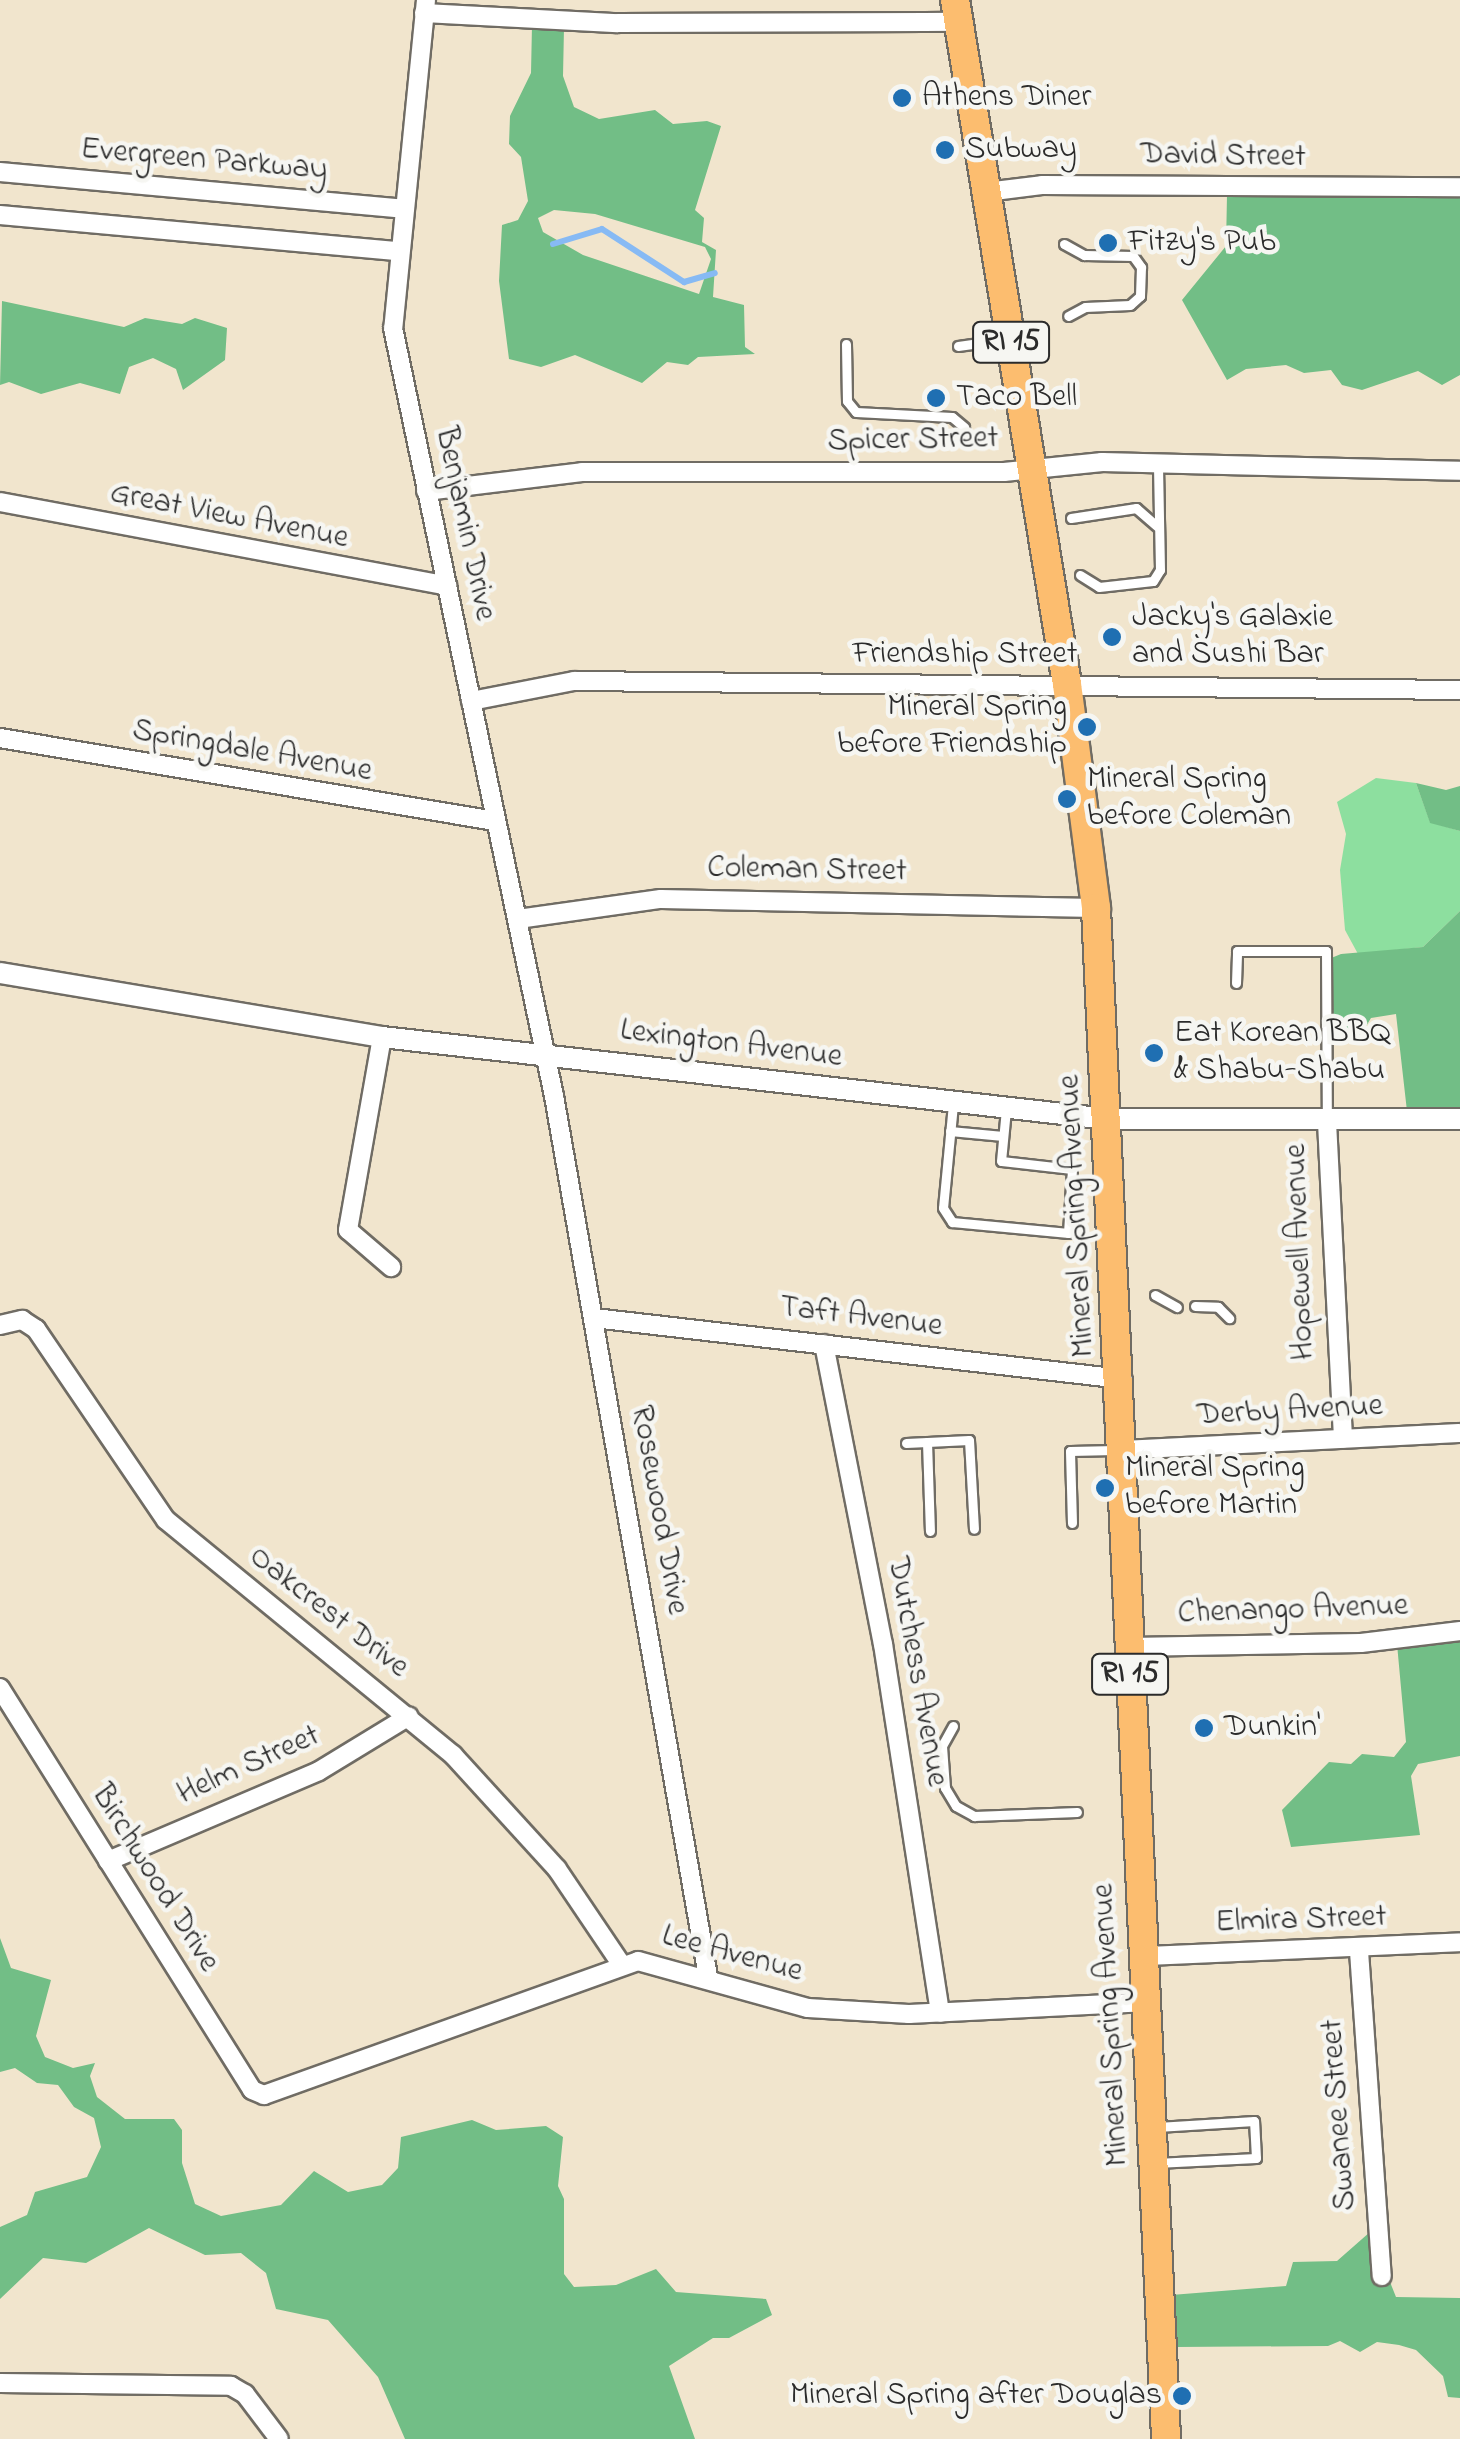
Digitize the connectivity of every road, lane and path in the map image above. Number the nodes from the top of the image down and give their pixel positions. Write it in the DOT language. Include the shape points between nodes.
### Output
graph roads {
  1 [pos="425,6"];
  2 [pos="958,11"];
  3 [pos="0,172"];
  4 [pos="1460,187"];
  5 [pos="986,192"];
  6 [pos="404,209"];
  7 [pos="0,215"];
  8 [pos="1064,244"];
  9 [pos="398,251"];
  10 [pos="1068,316"];
  11 [pos="1011,338"];
  12 [pos="846,344"];
  13 [pos="958,346"];
  14 [pos="964,427"];
  15 [pos="1158,464"];
  16 [pos="1031,466"];
  17 [pos="1460,471"];
  18 [pos="426,491"];
  19 [pos="0,502"];
  20 [pos="1071,518"];
  21 [pos="1158,528"];
  22 [pos="1080,574"];
  23 [pos="447,586"];
  24 [pos="1067,684"];
  25 [pos="1460,690"];
  26 [pos="471,701"];
  27 [pos="0,738"];
  28 [pos="495,821"];
  29 [pos="1096,908"];
  30 [pos="518,919"];
  31 [pos="0,973"];
  32 [pos="1236,983"];
  33 [pos="382,1037"];
  34 [pos="546,1054"];
  35 [pos="953,1101"];
  36 [pos="1006,1107"];
  37 [pos="1108,1119"];
  38 [pos="1460,1119"];
  39 [pos="1327,1122"];
  40 [pos="950,1131"];
  41 [pos="1003,1136"];
  42 [pos="391,1267"];
  43 [pos="1155,1295"];
  44 [pos="1196,1306"];
  45 [pos="1177,1307"];
  46 [pos="594,1318"];
  47 [pos="1229,1318"];
  48 [pos="0,1325"];
  49 [pos="824,1344"];
  50 [pos="1122,1380"];
  51 [pos="1460,1433"];
  52 [pos="1343,1439"];
  53 [pos="926,1442"];
  54 [pos="906,1443"];
  55 [pos="1122,1450"];
  56 [pos="1072,1523"];
  57 [pos="974,1529"];
  58 [pos="930,1531"];
  59 [pos="1460,1630"];
  60 [pos="1129,1647"];
  61 [pos="0,1688"];
  62 [pos="409,1716"];
  63 [pos="952,1726"];
  64 [pos="1077,1812"];
  65 [pos="108,1861"];
  66 [pos="1460,1942"];
  67 [pos="1359,1951"];
  68 [pos="1144,1956"];
  69 [pos="620,1964"];
  70 [pos="708,1977"];
  71 [pos="1146,2002"];
  72 [pos="940,2012"];
  73 [pos="264,2094"];
  74 [pos="1152,2127"];
  75 [pos="1153,2164"];
  76 [pos="1382,2276"];
  77 [pos="0,2383"];
  78 [pos="280,2439"];
  79 [pos="1166,2439"];
  1 -- 2 [label="street" via="618,23"];
  1 -- 6 [label="street, Benjamin Drive"];
  2 -- 5 [label="main road, Mineral Spring Avenue / RI 15"];
  3 -- 6 [label="street, Evergreen Parkway"];
  4 -- 5 [label="street, David Street" via="1042,185"];
  5 -- 11 [label="main road, Mineral Spring Avenue / RI 15"];
  6 -- 9 [label="street, Benjamin Drive"];
  7 -- 9 [label="street"];
  8 -- 10 [label="lane" via="1084,255 1133,256 1141,267 1140,296 1130,304 1085,307"];
  9 -- 18 [label="street, Benjamin Drive" via="393,328"];
  11 -- 13 [label="lane"];
  11 -- 16 [label="main road, Mineral Spring Avenue / RI 15"];
  12 -- 14 [label="lane" via="847,400 856,412 952,418"];
  15 -- 16 [label="street, Spicer Street"];
  15 -- 17 [label="street, Spicer Street"];
  15 -- 21 [label="lane"];
  16 -- 18 [label="street, Spicer Street" via="1004,472 582,472"];
  16 -- 24 [label="main road, Mineral Spring Avenue / RI 15"];
  18 -- 23 [label="street, Benjamin Drive"];
  19 -- 23 [label="street, Great View Avenue"];
  20 -- 21 [label="lane" via="1136,508"];
  21 -- 22 [label="lane" via="1160,570 1153,582 1099,587"];
  23 -- 26 [label="street, Benjamin Drive"];
  24 -- 25 [label="street, Friendship Street"];
  24 -- 26 [label="street, Friendship Street" via="574,681"];
  24 -- 29 [label="main road, Mineral Spring Avenue / RI 15"];
  26 -- 28 [label="street, Benjamin Drive"];
  27 -- 28 [label="street, Springdale Avenue"];
  28 -- 30 [label="street, Benjamin Drive"];
  29 -- 30 [label="street, Coleman Street" via="661,899"];
  29 -- 37 [label="main road, Mineral Spring Avenue / RI 15"];
  30 -- 34 [label="street, Benjamin Drive"];
  31 -- 33 [label="street, Lexington Avenue"];
  32 -- 39 [label="lane" via="1237,952 1326,952"];
  33 -- 34 [label="street, Lexington Avenue"];
  33 -- 42 [label="street" via="348,1230"];
  34 -- 35 [label="street, Lexington Avenue"];
  34 -- 46 [label="street, Rosewood Drive"];
  35 -- 36 [label="street, Lexington Avenue"];
  35 -- 40 [label="lane"];
  36 -- 37 [label="street, Lexington Avenue"];
  36 -- 41 [label="lane"];
  37 -- 39 [label="street, Lexington Avenue"];
  37 -- 50 [label="main road, Mineral Spring Avenue / RI 15"];
  38 -- 39 [label="street, Lexington Avenue"];
  39 -- 52 [label="street, Hopewell Avenue"];
  40 -- 41 [label="lane"];
  40 -- 41 [label="lane" via="942,1208 952,1222 1068,1233 1072,1170 1000,1161"];
  43 -- 45 [label="lane"];
  44 -- 47 [label="lane" via="1218,1307"];
  46 -- 49 [label="street, Taft Avenue"];
  46 -- 70 [label="street, Rosewood Drive"];
  48 -- 62 [label="street, Oakcrest Drive" via="22,1320 36,1329 166,1520"];
  49 -- 50 [label="street, Taft Avenue"];
  49 -- 72 [label="street, Dutchess Avenue" via="882,1644"];
  50 -- 55 [label="main road, Mineral Spring Avenue / RI 15"];
  51 -- 52 [label="street, Derby Avenue"];
  52 -- 55 [label="street, Derby Avenue"];
  53 -- 54 [label="lane"];
  53 -- 57 [label="lane" via="969,1440"];
  53 -- 58 [label="lane"];
  55 -- 56 [label="lane" via="1070,1451"];
  55 -- 60 [label="main road, Mineral Spring Avenue / RI 15"];
  59 -- 60 [label="street, Chenango Avenue" via="1361,1643"];
  60 -- 68 [label="main road, Mineral Spring Avenue / RI 15"];
  61 -- 65 [label="street, Birchwood Drive"];
  62 -- 65 [label="street, Helm Street" via="319,1772"];
  62 -- 69 [label="street, Oakcrest Drive" via="465,1766 558,1869"];
  63 -- 64 [label="lane" via="942,1746 945,1788 956,1806 974,1816"];
  65 -- 73 [label="street, Birchwood Drive" via="252,2090"];
  66 -- 67 [label="street, Elmira Street"];
  67 -- 68 [label="street, Elmira Street"];
  67 -- 76 [label="street, Swanee Street"];
  68 -- 71 [label="main road, Mineral Spring Avenue / RI 15"];
  69 -- 70 [label="street, Lee Avenue" via="648,1962"];
  69 -- 73 [label="street, Lee Avenue"];
  70 -- 72 [label="street, Lee Avenue" via="777,2003"];
  71 -- 72 [label="street, Lee Avenue"];
  71 -- 74 [label="main road, Mineral Spring Avenue / RI 15"];
  74 -- 75 [label="main road, Mineral Spring Avenue / RI 15"];
  74 -- 75 [label="lane" via="1254,2121 1256,2158"];
  75 -- 79 [label="main road, Mineral Spring Avenue / RI 15"];
  77 -- 78 [label="street" via="231,2386"];
}
